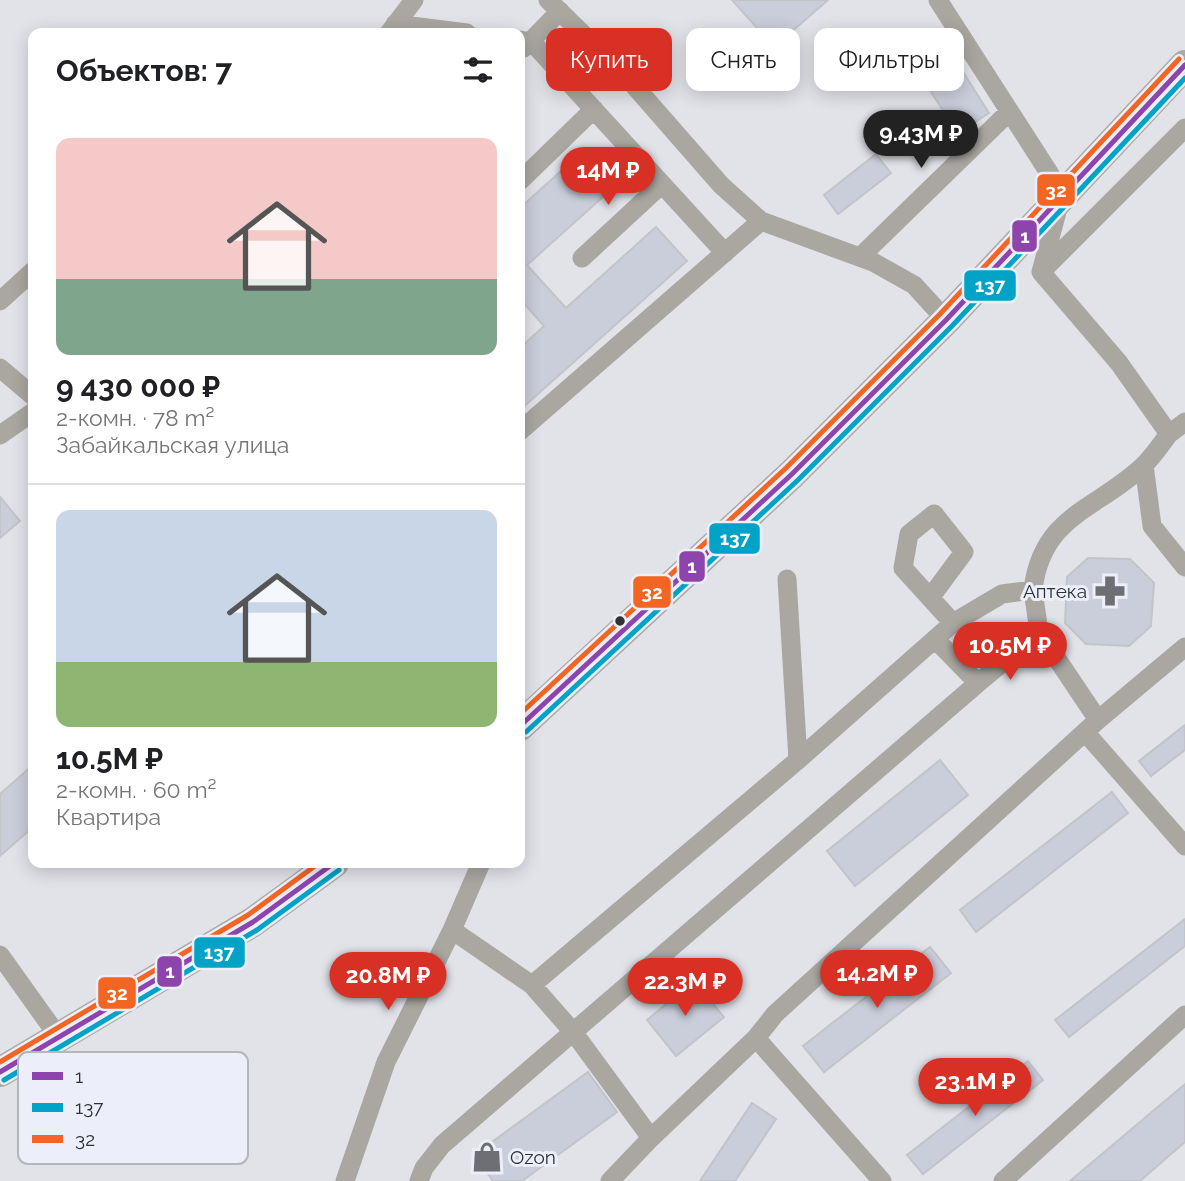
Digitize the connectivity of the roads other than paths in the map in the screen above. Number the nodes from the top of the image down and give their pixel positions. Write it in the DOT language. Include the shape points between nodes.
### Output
graph roads {
  1 [pos="414,0"];
  2 [pos="939,0"];
  3 [pos="554,6"];
  4 [pos="392,28"];
  5 [pos="525,44"];
  6 [pos="525,46"];
  7 [pos="1185,65"];
  8 [pos="594,109"];
  9 [pos="1009,112"];
  10 [pos="1185,128"];
  11 [pos="525,176"];
  12 [pos="662,184"];
  13 [pos="1062,193"];
  14 [pos="761,221"];
  15 [pos="724,253"];
  16 [pos="860,257"];
  17 [pos="582,258"];
  18 [pos="1041,272"];
  19 [pos="28,276"];
  20 [pos="0,301"];
  21 [pos="946,320"];
  22 [pos="0,368"];
  23 [pos="28,392"];
  24 [pos="28,415"];
  25 [pos="1185,422"];
  26 [pos="525,427"];
  27 [pos="1169,434"];
  28 [pos="0,435"];
  29 [pos="1144,465"];
  30 [pos="1185,567"];
  31 [pos="787,579"];
  32 [pos="1032,590"];
  33 [pos="930,598"];
  34 [pos="953,623"];
  35 [pos="1039,632"];
  36 [pos="935,639"];
  37 [pos="1185,647"];
  38 [pos="978,683"];
  39 [pos="525,721"];
  40 [pos="1091,726"];
  41 [pos="798,760"];
  42 [pos="1185,846"];
  43 [pos="327,868"];
  44 [pos="479,868"];
  45 [pos="452,930"];
  46 [pos="0,955"];
  47 [pos="532,985"];
  48 [pos="1185,1016"];
  49 [pos="574,1033"];
  50 [pos="755,1038"];
  51 [pos="60,1039"];
  52 [pos="36,1052"];
  53 [pos="18,1062"];
  54 [pos="0,1072"];
  55 [pos="651,1138"];
  56 [pos="345,1181"];
  57 [pos="419,1181"];
  58 [pos="610,1181"];
  59 [pos="882,1181"];
  60 [pos="1003,1181"];
  1 -- 4 [label="street"];
  2 -- 9 [label="street"];
  3 -- 5 [label="street"];
  3 -- 14 [label="street" via="624,74 720,185"];
  6 -- 8 [label="street"];
  7 -- 13 [label="main road"];
  8 -- 11 [label="street"];
  8 -- 12 [label="street"];
  9 -- 13 [label="street"];
  9 -- 16 [label="street"];
  10 -- 18 [label="street"];
  12 -- 15 [label="street"];
  12 -- 17 [label="street"];
  13 -- 18 [label="street"];
  13 -- 21 [label="main road"];
  14 -- 15 [label="street"];
  14 -- 16 [label="street"];
  15 -- 26 [label="street"];
  16 -- 21 [label="street" via="914,285"];
  18 -- 27 [label="street" via="1119,363"];
  19 -- 20 [label="street"];
  21 -- 39 [label="main road" via="734,530"];
  22 -- 23 [label="street"];
  24 -- 28 [label="street"];
  25 -- 27 [label="street"];
  27 -- 29 [label="street"];
  29 -- 30 [label="street" via="1152,526"];
  29 -- 32 [label="street" via="1060,525 1035,573"];
  31 -- 41 [label="street"];
  32 -- 34 [label="street" via="1002,594"];
  32 -- 35 [label="street"];
  33 -- 34 [label="street"];
  34 -- 36 [label="street"];
  35 -- 38 [label="street"];
  35 -- 40 [label="street"];
  36 -- 38 [label="street"];
  36 -- 41 [label="street"];
  37 -- 40 [label="street"];
  38 -- 49 [label="street"];
  40 -- 42 [label="street"];
  40 -- 50 [label="street" via="775,1014"];
  41 -- 47 [label="street"];
  43 -- 51 [label="main road" via="253,922"];
  44 -- 45 [label="street"];
  45 -- 47 [label="street"];
  45 -- 56 [label="street" via="386,1062"];
  46 -- 51 [label="street"];
  47 -- 49 [label="street"];
  48 -- 60 [label="street"];
  49 -- 55 [label="street"];
  49 -- 57 [label="street" via="442,1145"];
  50 -- 55 [label="street"];
  50 -- 59 [label="street"];
  51 -- 52 [label="main road"];
  53 -- 54 [label="main road"];
  55 -- 58 [label="street"];
}
